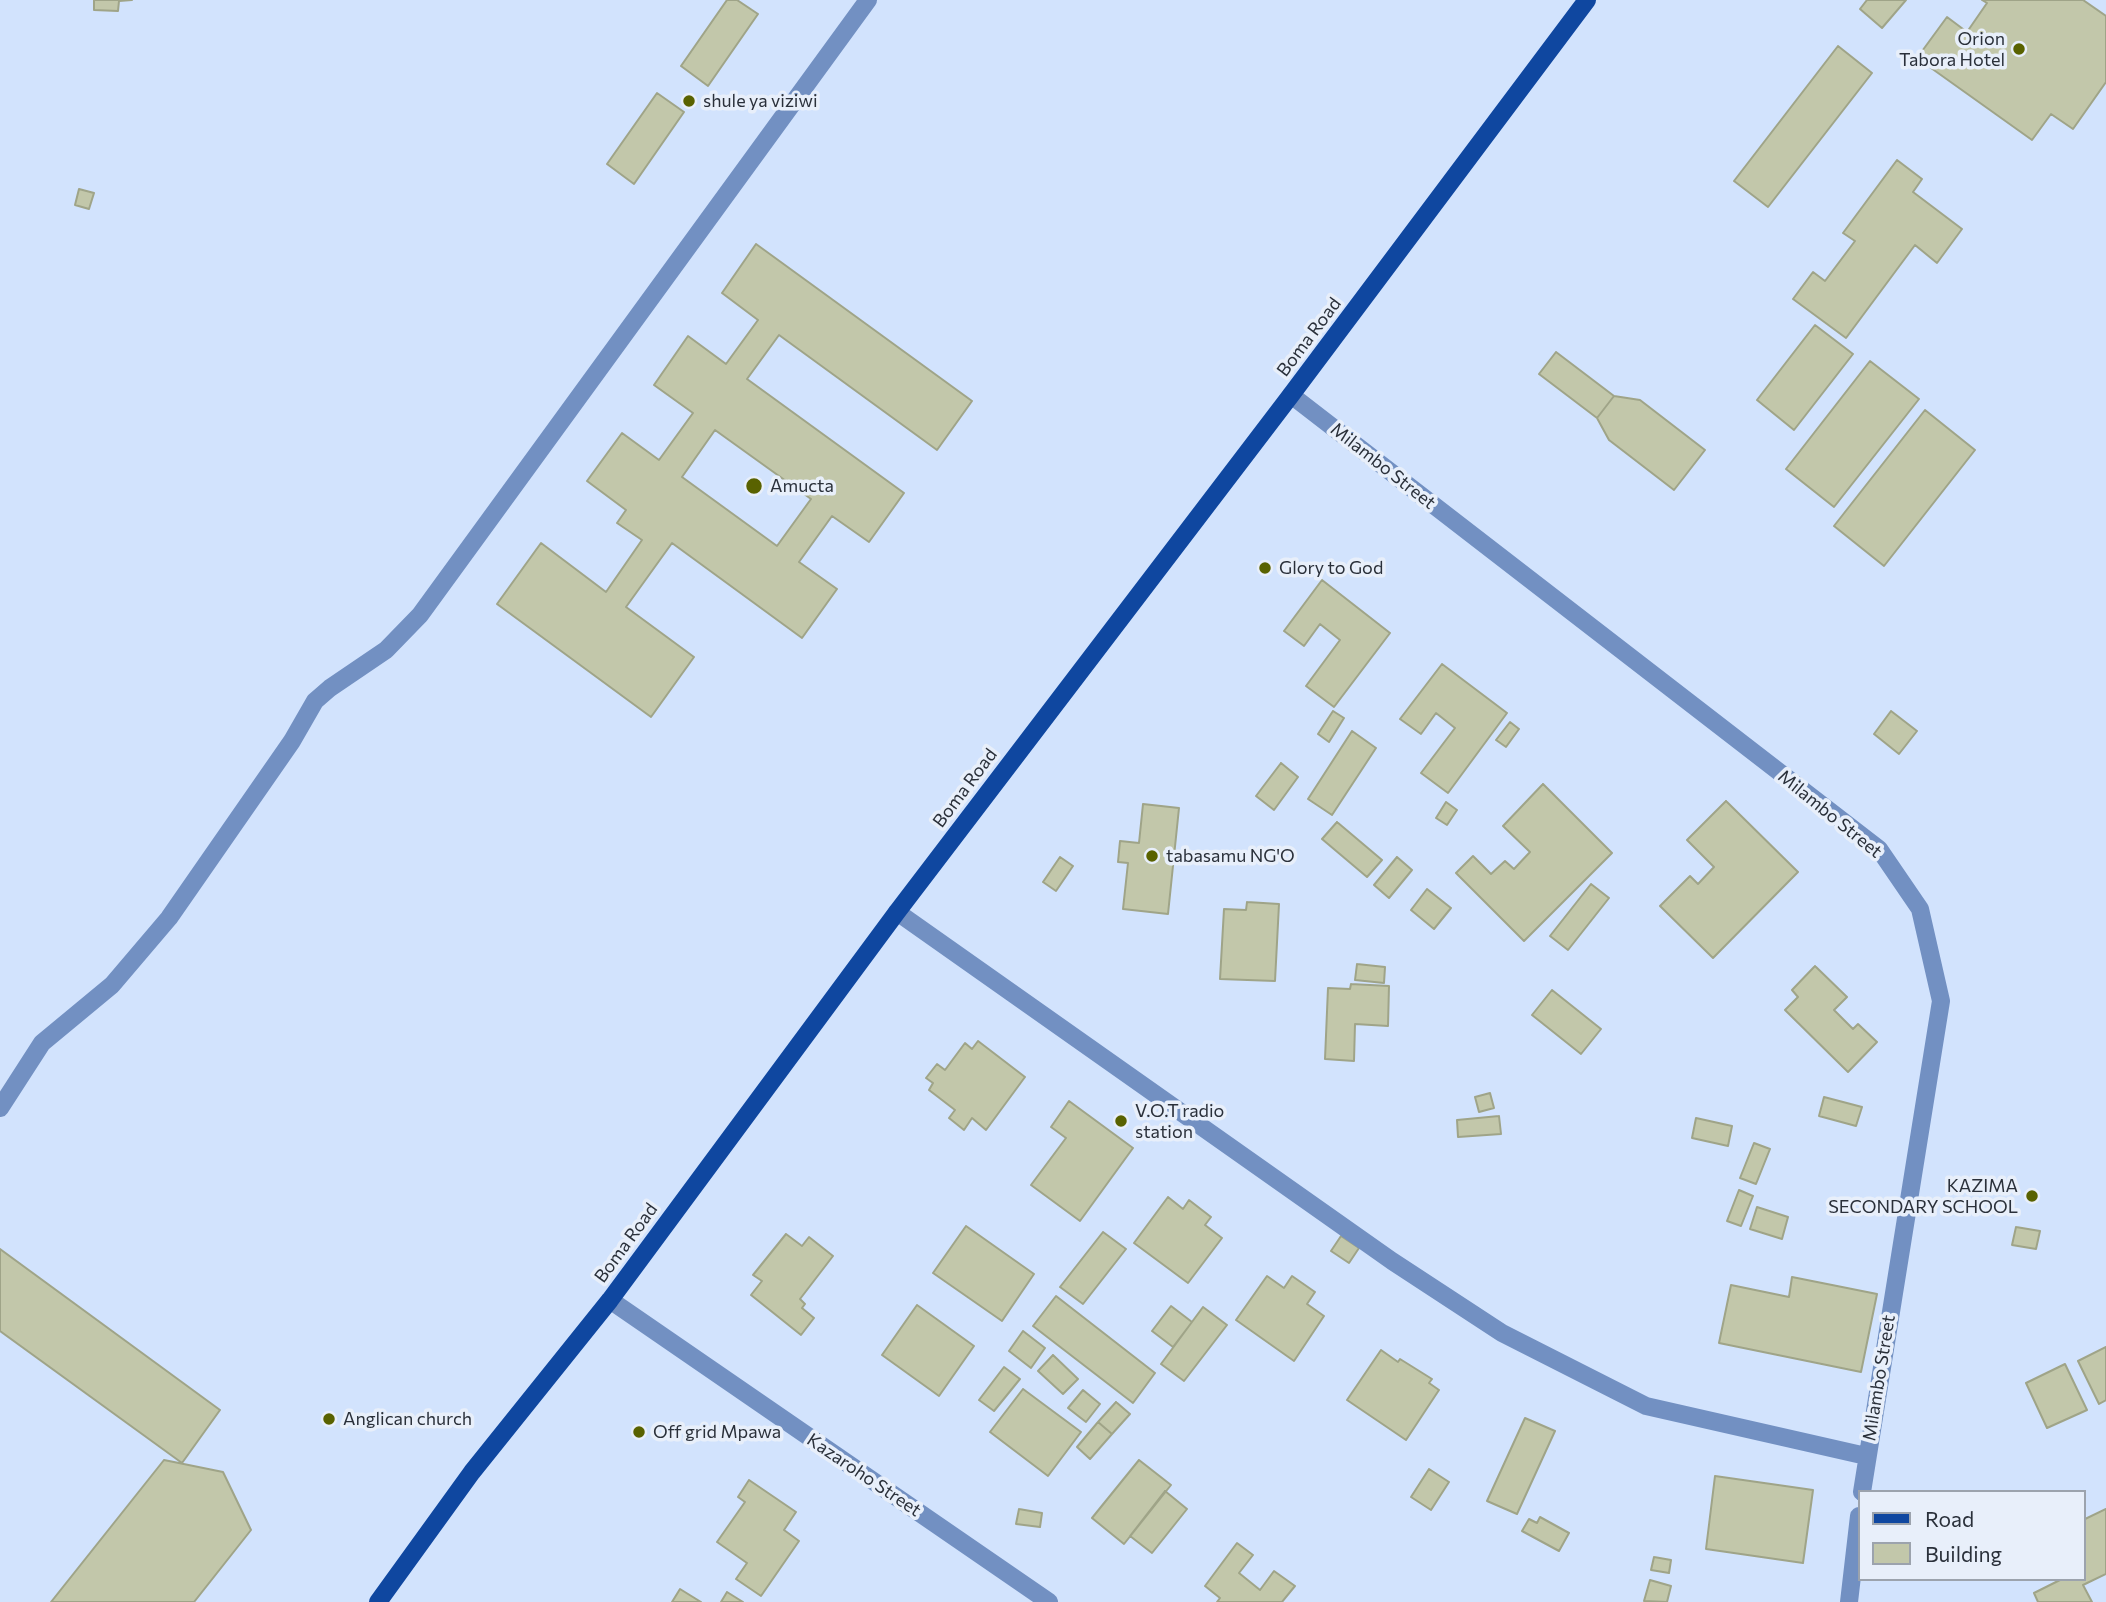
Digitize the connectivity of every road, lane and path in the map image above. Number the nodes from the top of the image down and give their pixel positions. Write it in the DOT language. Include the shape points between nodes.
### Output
graph roads {
  1 [pos="868,0"];
  2 [pos="1587,0"];
  3 [pos="1291,395"];
  4 [pos="897,912"];
  5 [pos="0,1108"];
  6 [pos="610,1300"];
  7 [pos="1867,1456"];
  8 [pos="1862,1490"];
  9 [pos="1857,1533"];
  10 [pos="378,1602"];
  11 [pos="1049,1602"];
  12 [pos="1849,1602"];
  1 -- 5 [label="street" via="420,615 386,650 315,701 169,918 112,985 42,1043"];
  2 -- 3 [label="main road, Boma Road"];
  3 -- 4 [label="main road, Boma Road"];
  3 -- 7 [label="street, Milambo Street" via="1879,849 1920,909 1941,1001"];
  4 -- 6 [label="main road, Boma Road"];
  4 -- 7 [label="street" via="1502,1333 1646,1406"];
  6 -- 10 [label="main road, Boma Road" via="472,1472"];
  6 -- 11 [label="street, Kazaroho Street"];
  7 -- 8 [label="street, Milambo Street"];
  9 -- 12 [label="street"];
}
